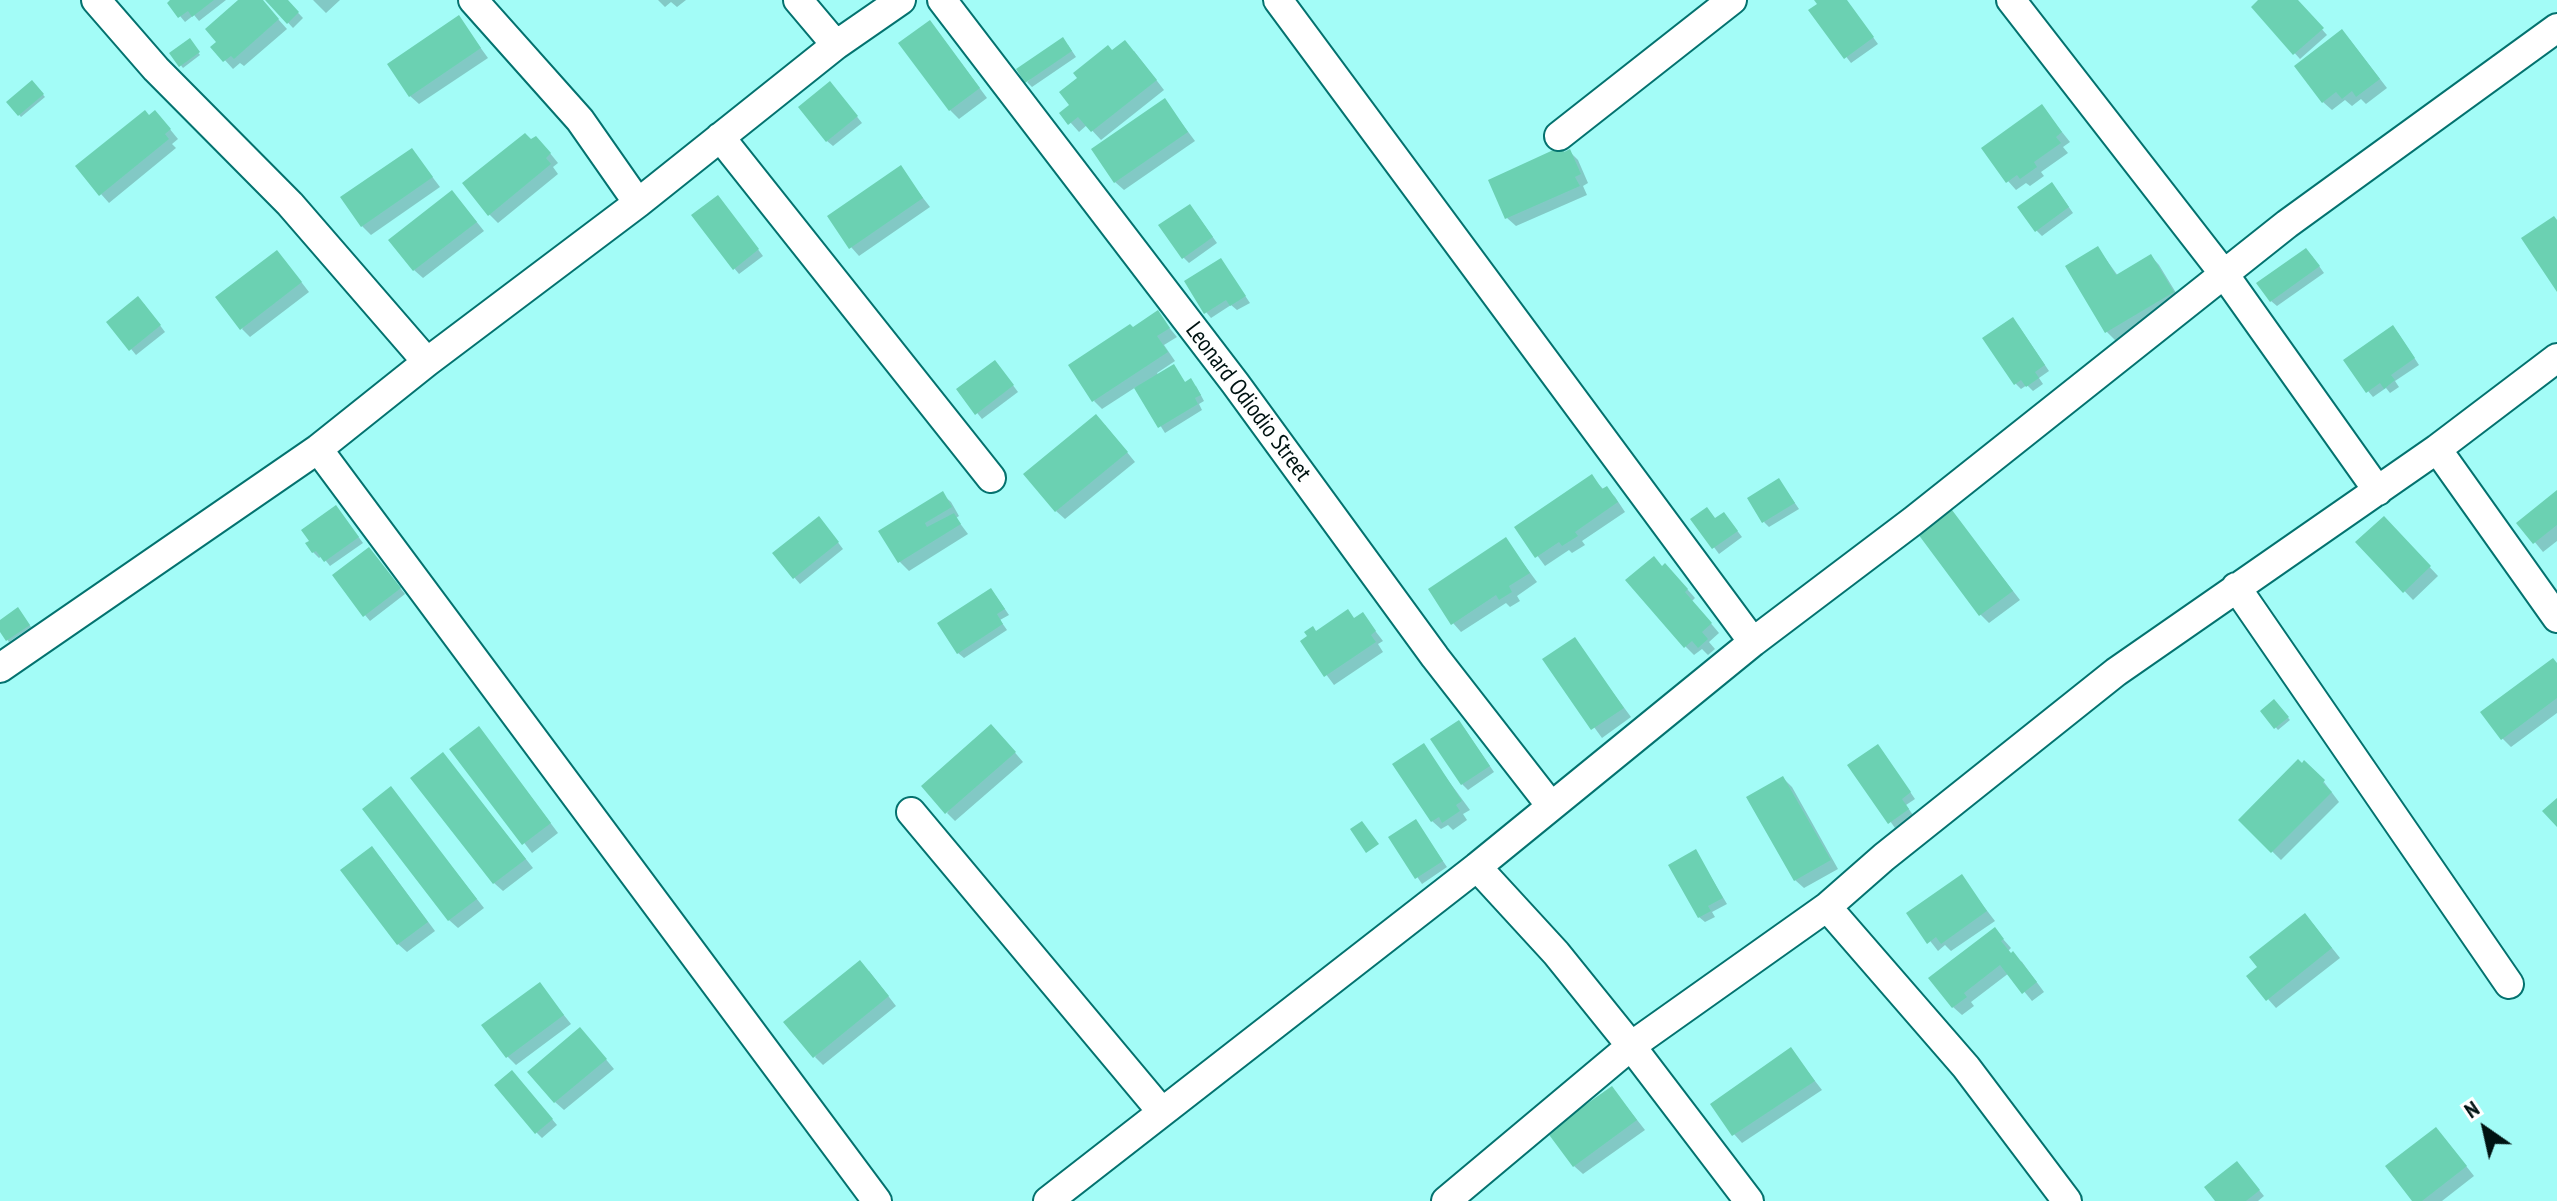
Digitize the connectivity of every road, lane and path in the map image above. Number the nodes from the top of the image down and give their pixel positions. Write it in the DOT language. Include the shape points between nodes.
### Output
graph roads {
  1 [pos="96,0"];
  2 [pos="473,0"];
  3 [pos="798,0"];
  4 [pos="901,0"];
  5 [pos="942,0"];
  6 [pos="1278,0"];
  7 [pos="1732,0"];
  8 [pos="2011,0"];
  9 [pos="2557,28"];
  10 [pos="836,45"];
  11 [pos="1559,136"];
  12 [pos="720,137"];
  13 [pos="638,203"];
  14 [pos="2224,274"];
  15 [pos="2557,358"];
  16 [pos="427,362"];
  17 [pos="318,449"];
  18 [pos="2437,449"];
  19 [pos="991,478"];
  20 [pos="2378,491"];
  21 [pos="2236,587"];
  22 [pos="2557,618"];
  23 [pos="1753,642"];
  24 [pos="0,668"];
  25 [pos="1551,806"];
  26 [pos="911,812"];
  27 [pos="1477,867"];
  28 [pos="1827,907"];
  29 [pos="2509,984"];
  30 [pos="1631,1046"];
  31 [pos="1162,1112"];
  32 [pos="877,1201"];
  33 [pos="1048,1201"];
  34 [pos="1446,1201"];
  35 [pos="1749,1201"];
  36 [pos="2067,1201"];
  1 -- 16 [label="street" via="156,69 290,204"];
  2 -- 13 [label="street" via="580,120"];
  3 -- 10 [label="street"];
  4 -- 10 [label="street"];
  5 -- 25 [label="street, Leonard Odiodio Street"];
  6 -- 23 [label="street"];
  7 -- 11 [label="street"];
  8 -- 14 [label="street"];
  9 -- 14 [label="street"];
  10 -- 12 [label="street"];
  12 -- 13 [label="street"];
  12 -- 19 [label="street"];
  13 -- 16 [label="street"];
  14 -- 20 [label="street"];
  14 -- 23 [label="street"];
  15 -- 18 [label="street"];
  16 -- 17 [label="street"];
  17 -- 24 [label="street"];
  17 -- 32 [label="street"];
  18 -- 20 [label="street"];
  18 -- 22 [label="street"];
  20 -- 21 [label="street"];
  21 -- 28 [label="street" via="2116,672"];
  21 -- 29 [label="street"];
  23 -- 25 [label="street"];
  25 -- 27 [label="street"];
  26 -- 31 [label="street"];
  27 -- 30 [label="street"];
  27 -- 31 [label="street"];
  28 -- 30 [label="street"];
  28 -- 36 [label="street" via="1966,1067"];
  30 -- 34 [label="street"];
  30 -- 35 [label="street"];
  31 -- 33 [label="street"];
}
